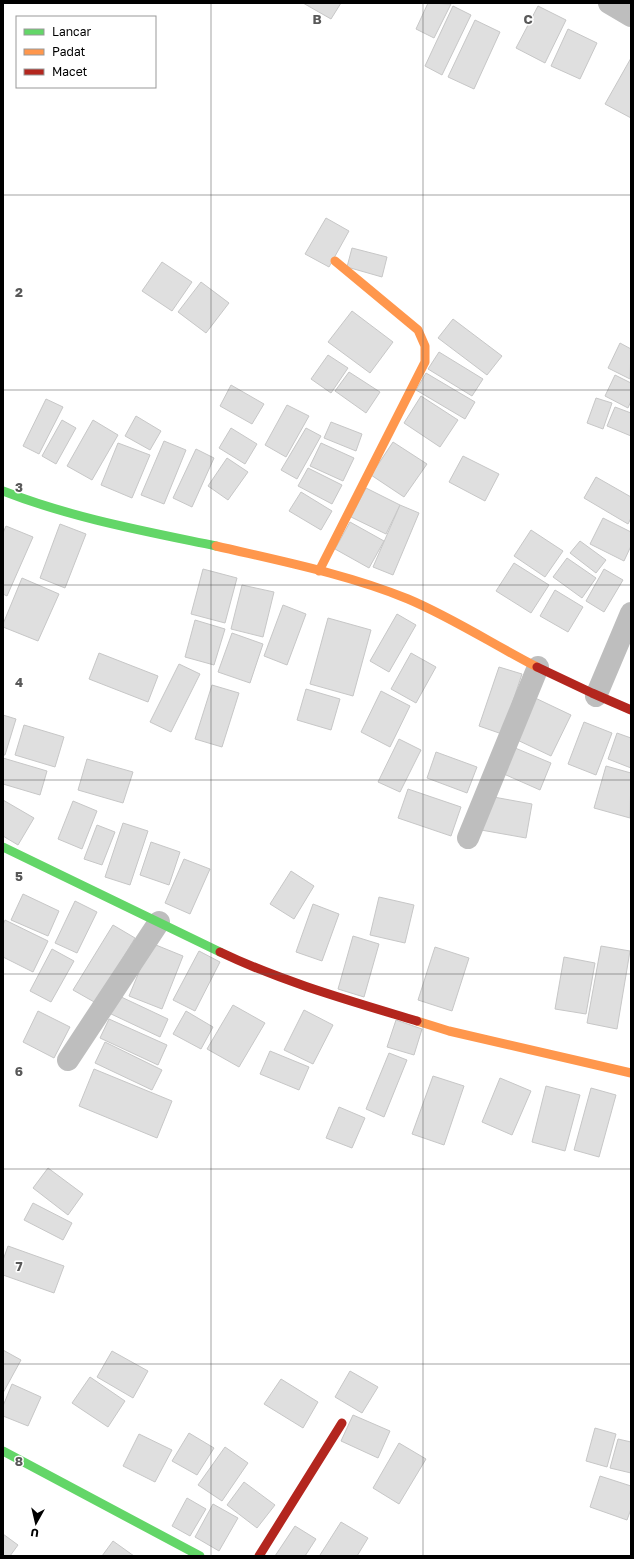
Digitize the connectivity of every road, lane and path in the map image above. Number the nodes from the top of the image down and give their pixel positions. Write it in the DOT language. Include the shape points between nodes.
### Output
graph roads {
  1 [pos="609,3"];
  2 [pos="631,16"];
  3 [pos="335,261"];
  4 [pos="3,491"];
  5 [pos="319,571"];
  6 [pos="631,613"];
  7 [pos="538,667"];
  8 [pos="596,696"];
  9 [pos="631,710"];
  10 [pos="468,838"];
  11 [pos="3,847"];
  12 [pos="159,922"];
  13 [pos="68,1060"];
  14 [pos="631,1073"];
  15 [pos="342,1423"];
  16 [pos="3,1451"];
  17 [pos="200,1556"];
  18 [pos="259,1556"];
  1 -- 2 [label="street"];
  3 -- 5 [label="street" via="418,330 425,346 425,362"];
  4 -- 5 [label="street" via="27,501 99,520"];
  5 -- 7 [label="street" via="420,604"];
  6 -- 8 [label="street"];
  7 -- 8 [label="street"];
  7 -- 10 [label="street"];
  8 -- 9 [label="street"];
  11 -- 12 [label="street"];
  12 -- 13 [label="street"];
  12 -- 14 [label="street" via="243,963 303,986 449,1030"];
  15 -- 18 [label="street"];
  16 -- 17 [label="street"];
}
